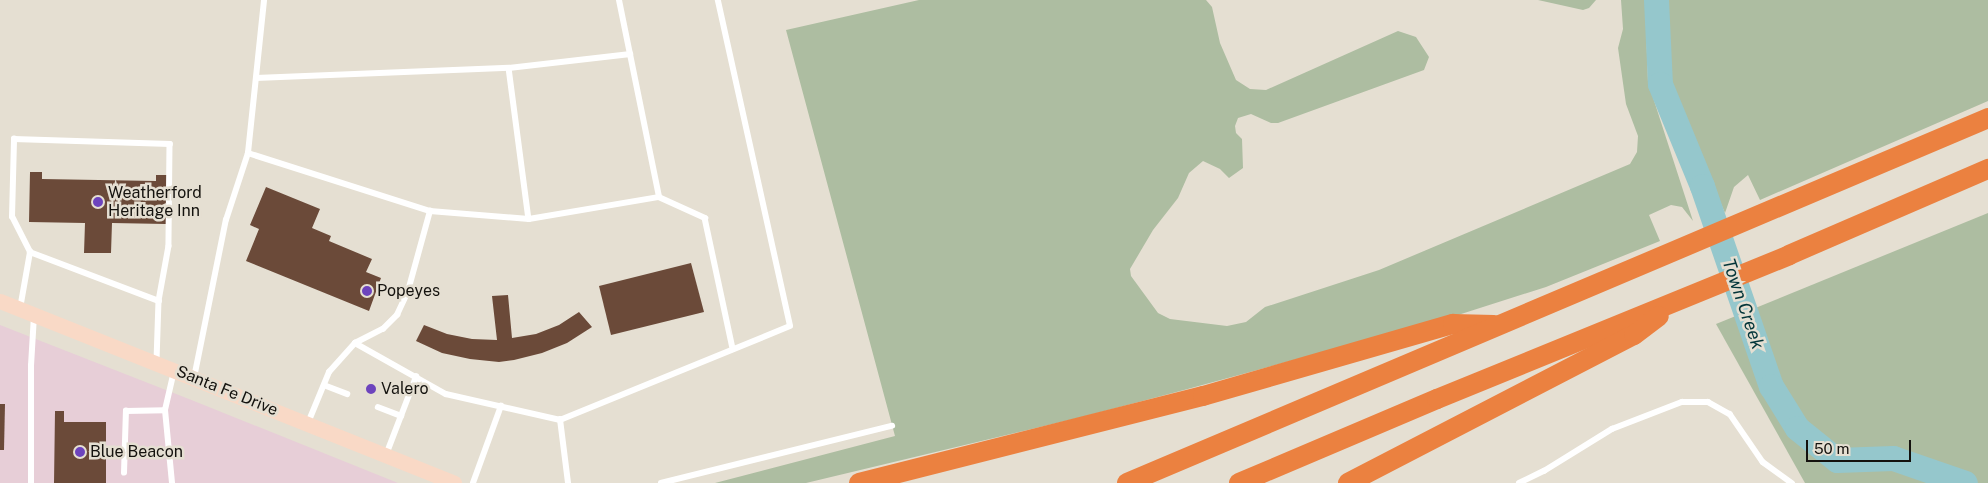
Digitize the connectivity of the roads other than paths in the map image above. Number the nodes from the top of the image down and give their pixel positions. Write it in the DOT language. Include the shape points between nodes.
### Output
graph roads {
  1 [pos="264,0"];
  2 [pos="619,0"];
  3 [pos="718,0"];
  4 [pos="630,54"];
  5 [pos="509,68"];
  6 [pos="256,78"];
  7 [pos="1988,118"];
  8 [pos="248,153"];
  9 [pos="1988,170"];
  10 [pos="659,197"];
  11 [pos="430,211"];
  12 [pos="529,219"];
  13 [pos="30,252"];
  14 [pos="1686,298"];
  15 [pos="0,300"];
  16 [pos="159,301"];
  17 [pos="20,309"];
  18 [pos="35,314"];
  19 [pos="1501,325"];
  20 [pos="355,343"];
  21 [pos="732,349"];
  22 [pos="157,364"];
  23 [pos="174,370"];
  24 [pos="416,377"];
  25 [pos="194,378"];
  26 [pos="324,385"];
  27 [pos="347,394"];
  28 [pos="378,406"];
  29 [pos="501,406"];
  30 [pos="165,410"];
  31 [pos="401,416"];
  32 [pos="560,420"];
  33 [pos="308,424"];
  34 [pos="892,426"];
  35 [pos="386,455"];
  36 [pos="124,473"];
  37 [pos="30,483"];
  38 [pos="172,483"];
  39 [pos="454,483"];
  40 [pos="473,483"];
  41 [pos="568,483"];
  42 [pos="661,483"];
  43 [pos="859,483"];
  44 [pos="1127,483"];
  45 [pos="1239,483"];
  46 [pos="1348,483"];
  47 [pos="1519,483"];
  48 [pos="1792,483"];
  1 -- 6 [label="lane"];
  2 -- 4 [label="lane"];
  3 -- 21 [label="lane" via="790,326"];
  4 -- 5 [label="lane"];
  4 -- 10 [label="lane"];
  5 -- 6 [label="lane"];
  5 -- 12 [label="lane"];
  6 -- 8 [label="lane"];
  7 -- 19 [label="highway"];
  8 -- 11 [label="lane"];
  8 -- 25 [label="lane" via="226,220"];
  9 -- 14 [label="highway"];
  10 -- 12 [label="lane"];
  10 -- 21 [label="lane" via="705,218"];
  11 -- 12 [label="lane"];
  11 -- 20 [label="lane" via="408,292 397,315 383,329"];
  13 -- 16 [label="lane"];
  13 -- 16 [label="lane" via="12,217 14,139 170,144 169,246"];
  13 -- 17 [label="lane"];
  14 -- 45 [label="highway"];
  14 -- 46 [label="highway" via="1634,335"];
  15 -- 17 [label="main road, Santa Fe Drive"];
  16 -- 22 [label="lane"];
  17 -- 18 [label="main road, Santa Fe Drive"];
  18 -- 22 [label="main road, Santa Fe Drive"];
  18 -- 37 [label="lane"];
  19 -- 43 [label="highway" via="1453,324 1203,396"];
  19 -- 44 [label="highway"];
  20 -- 24 [label="lane"];
  20 -- 26 [label="lane" via="329,372"];
  21 -- 32 [label="lane"];
  22 -- 23 [label="main road, Santa Fe Drive"];
  23 -- 25 [label="main road, Santa Fe Drive"];
  23 -- 30 [label="lane"];
  24 -- 29 [label="lane" via="446,394"];
  24 -- 31 [label="lane"];
  25 -- 33 [label="main road, Santa Fe Drive"];
  26 -- 27 [label="lane"];
  26 -- 33 [label="lane"];
  28 -- 31 [label="lane"];
  29 -- 32 [label="lane"];
  29 -- 40 [label="lane"];
  30 -- 36 [label="lane" via="126,411"];
  30 -- 38 [label="lane"];
  31 -- 35 [label="lane"];
  32 -- 41 [label="lane"];
  33 -- 35 [label="main road, Santa Fe Drive"];
  34 -- 42 [label="lane"];
  35 -- 39 [label="main road, Santa Fe Drive"];
  47 -- 48 [label="lane" via="1612,429 1682,402 1708,402 1730,414 1763,462"];
}
